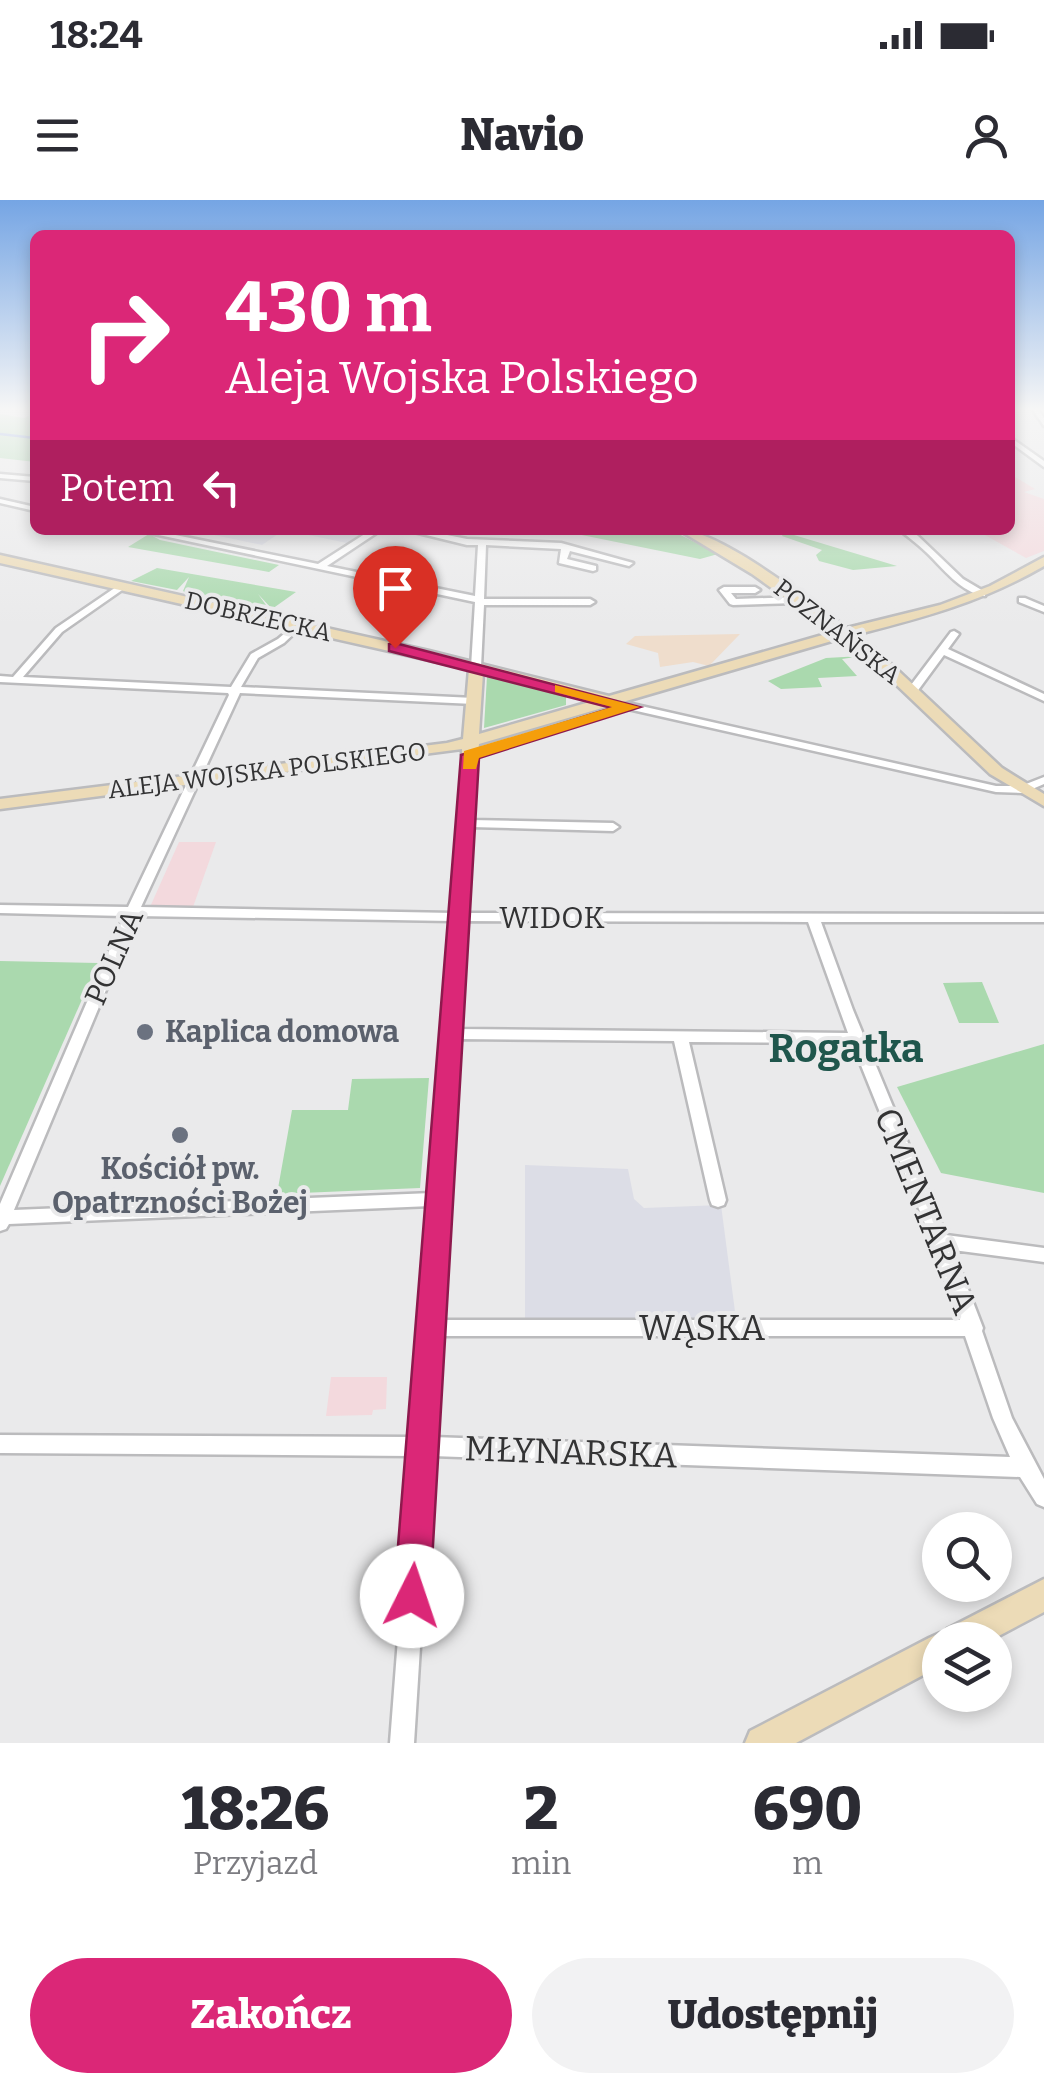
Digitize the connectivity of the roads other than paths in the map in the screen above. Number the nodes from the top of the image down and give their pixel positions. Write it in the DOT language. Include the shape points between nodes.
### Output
graph roads {
  1 [pos="0,502"];
  2 [pos="30,507"];
  3 [pos="163,535"];
  4 [pos="370,535"];
  5 [pos="438,535"];
  6 [pos="693,535"];
  7 [pos="912,535"];
  8 [pos="482,543"];
  9 [pos="568,548"];
  10 [pos="2,561"];
  11 [pos="1044,561"];
  12 [pos="629,564"];
  13 [pos="320,567"];
  14 [pos="593,568"];
  15 [pos="1044,573"];
  16 [pos="122,586"];
  17 [pos="756,590"];
  18 [pos="982,594"];
  19 [pos="797,600"];
  20 [pos="1022,600"];
  21 [pos="480,601"];
  22 [pos="590,602"];
  23 [pos="1044,609"];
  24 [pos="297,626"];
  25 [pos="954,634"];
  26 [pos="849,638"];
  27 [pos="944,651"];
  28 [pos="476,667"];
  29 [pos="923,676"];
  30 [pos="898,677"];
  31 [pos="0,679"];
  32 [pos="15,680"];
  33 [pos="912,691"];
  34 [pos="234,693"];
  35 [pos="1044,698"];
  36 [pos="474,701"];
  37 [pos="611,701"];
  38 [pos="632,707"];
  39 [pos="471,748"];
  40 [pos="1006,778"];
  41 [pos="1044,780"];
  42 [pos="192,785"];
  43 [pos="983,786"];
  44 [pos="1023,790"];
  45 [pos="1044,801"];
  46 [pos="0,804"];
  47 [pos="0,813"];
  48 [pos="465,823"];
  49 [pos="613,827"];
  50 [pos="0,908"];
  51 [pos="132,914"];
  52 [pos="458,918"];
  53 [pos="1044,918"];
  54 [pos="814,920"];
  55 [pos="451,1034"];
  56 [pos="680,1036"];
  57 [pos="854,1038"];
  58 [pos="440,1199"];
  59 [pos="718,1200"];
  60 [pos="1,1221"];
  61 [pos="940,1241"];
  62 [pos="1044,1255"];
  63 [pos="430,1328"];
  64 [pos="974,1328"];
  65 [pos="0,1444"];
  66 [pos="422,1447"];
  67 [pos="1022,1466"];
  68 [pos="1044,1497"];
  69 [pos="1044,1595"];
  70 [pos="992,1622"];
  71 [pos="922,1659"];
  72 [pos="402,1743"];
  73 [pos="762,1743"];
  1 -- 2 [label="street"];
  3 -- 13 [label="street"];
  4 -- 13 [label="street"];
  5 -- 8 [label="street"];
  6 -- 19 [label="main road, POZNAŃSKA"];
  7 -- 18 [label="street" via="958,582"];
  8 -- 9 [label="street"];
  8 -- 21 [label="street"];
  9 -- 12 [label="street"];
  9 -- 14 [label="street" via="562,560"];
  10 -- 16 [label="main road, DOBRZECKA"];
  11 -- 18 [label="main road, ALEJA WOJSKA POLSKIEGO"];
  13 -- 21 [label="street"];
  15 -- 26 [label="main road, ALEJA WOJSKA POLSKIEGO" via="970,609"];
  16 -- 24 [label="main road, DOBRZECKA"];
  16 -- 32 [label="street" via="59,630"];
  17 -- 19 [label="street" via="724,590 733,602"];
  18 -- 26 [label="main road, ALEJA WOJSKA POLSKIEGO"];
  19 -- 26 [label="main road, POZNAŃSKA"];
  20 -- 23 [label="street"];
  21 -- 22 [label="street"];
  21 -- 28 [label="street"];
  24 -- 28 [label="main road, DOBRZECKA"];
  24 -- 34 [label="street, POLNA" via="254,656"];
  25 -- 27 [label="street"];
  26 -- 30 [label="main road, POZNAŃSKA"];
  26 -- 37 [label="main road, ALEJA WOJSKA POLSKIEGO"];
  26 -- 38 [label="main road, ALEJA WOJSKA POLSKIEGO"];
  27 -- 29 [label="street"];
  27 -- 35 [label="street"];
  28 -- 36 [label="main road"];
  28 -- 37 [label="main road, DOBRZECKA"];
  29 -- 30 [label="street"];
  29 -- 33 [label="street"];
  30 -- 33 [label="main road, POZNAŃSKA"];
  31 -- 32 [label="street"];
  32 -- 34 [label="street"];
  33 -- 40 [label="main road, POZNAŃSKA"];
  34 -- 36 [label="street"];
  34 -- 42 [label="street, POLNA"];
  36 -- 39 [label="main road"];
  37 -- 38 [label="main road, DOBRZECKA"];
  37 -- 39 [label="main road, ALEJA WOJSKA POLSKIEGO"];
  38 -- 39 [label="main road, ALEJA WOJSKA POLSKIEGO"];
  38 -- 43 [label="street, DOBRZECKA"];
  39 -- 42 [label="main road, ALEJA WOJSKA POLSKIEGO" via="398,768"];
  39 -- 48 [label="street"];
  40 -- 43 [label="street"];
  40 -- 44 [label="main road, POZNAŃSKA"];
  41 -- 44 [label="street"];
  42 -- 46 [label="main road, ALEJA WOJSKA POLSKIEGO"];
  42 -- 47 [label="main road, ALEJA WOJSKA POLSKIEGO"];
  42 -- 51 [label="street, POLNA"];
  43 -- 44 [label="street, DOBRZECKA"];
  44 -- 45 [label="main road, POZNAŃSKA"];
  48 -- 49 [label="street"];
  48 -- 52 [label="street"];
  50 -- 51 [label="street, WIDOK"];
  51 -- 52 [label="street, WIDOK"];
  51 -- 60 [label="street, POLNA"];
  52 -- 54 [label="street, WIDOK"];
  52 -- 55 [label="street"];
  53 -- 54 [label="street, WIDOK"];
  54 -- 57 [label="street, CMENTARNA"];
  55 -- 56 [label="street"];
  55 -- 58 [label="street"];
  56 -- 57 [label="street"];
  56 -- 59 [label="street"];
  57 -- 61 [label="street, CMENTARNA"];
  58 -- 60 [label="street"];
  58 -- 63 [label="street"];
  61 -- 62 [label="street"];
  61 -- 64 [label="street, CMENTARNA"];
  63 -- 64 [label="street, WĄSKA"];
  63 -- 66 [label="street"];
  64 -- 67 [label="street, CMENTARNA"];
  65 -- 66 [label="street, MŁYNARSKA"];
  66 -- 67 [label="street, MŁYNARSKA"];
  66 -- 72 [label="street"];
  67 -- 68 [label="street, CMENTARNA"];
  69 -- 70 [label="main road"];
  71 -- 73 [label="main road"];
}
